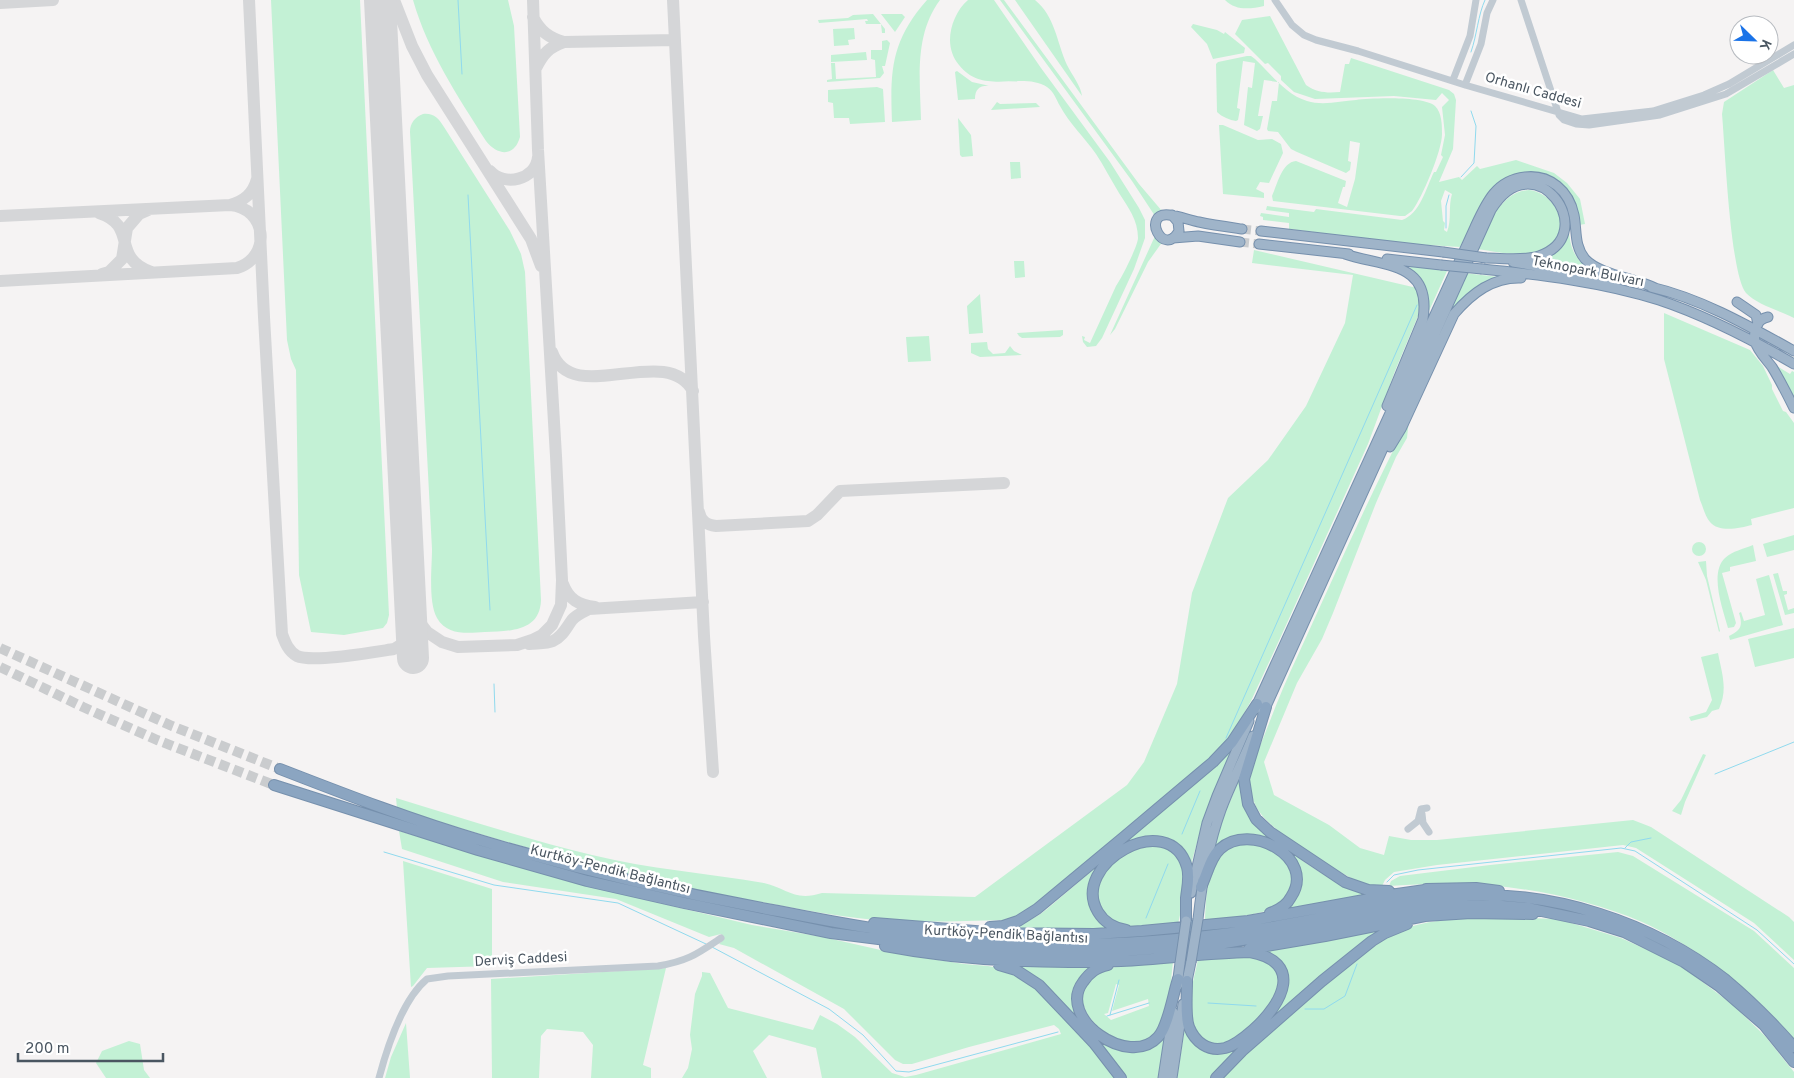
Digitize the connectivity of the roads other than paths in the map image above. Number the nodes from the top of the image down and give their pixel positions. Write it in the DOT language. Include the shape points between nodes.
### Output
graph roads {
  1 [pos="1275,0"];
  2 [pos="1476,0"];
  3 [pos="1492,0"];
  4 [pos="1521,0"];
  5 [pos="1794,45"];
  6 [pos="1794,54"];
  7 [pos="1453,80"];
  8 [pos="1465,85"];
  9 [pos="1557,111"];
  10 [pos="1172,215"];
  11 [pos="1242,228"];
  12 [pos="1261,231"];
  13 [pos="1173,238"];
  14 [pos="1240,242"];
  15 [pos="1259,244"];
  16 [pos="1345,254"];
  17 [pos="1486,258"];
  18 [pos="1568,280"];
  19 [pos="1655,288"];
  20 [pos="1738,302"];
  21 [pos="1768,316"];
  22 [pos="1756,327"];
  23 [pos="1755,341"];
  24 [pos="1794,351"];
  25 [pos="1794,364"];
  26 [pos="1794,408"];
  27 [pos="1371,479"];
  28 [pos="1359,480"];
  29 [pos="1262,705"];
  30 [pos="280,768"];
  31 [pos="274,785"];
  32 [pos="1408,828"];
  33 [pos="1429,832"];
  34 [pos="1202,887"];
  35 [pos="1432,889"];
  36 [pos="1536,900"];
  37 [pos="1471,913"];
  38 [pos="1559,914"];
  39 [pos="798,915"];
  40 [pos="1248,920"];
  41 [pos="1186,921"];
  42 [pos="953,929"];
  43 [pos="1142,931"];
  44 [pos="831,932"];
  45 [pos="718,940"];
  46 [pos="1227,952"];
  47 [pos="971,959"];
  48 [pos="1123,961"];
  49 [pos="1182,980"];
  50 [pos="1794,1047"];
  51 [pos="1794,1062"];
  52 [pos="379,1078"];
  53 [pos="1121,1078"];
  54 [pos="1163,1078"];
  55 [pos="1172,1078"];
  56 [pos="1216,1078"];
  1 -- 7 [label="street, Orhanlı Caddesi" via="1292,25 1312,39"];
  2 -- 7 [label="street" via="1470,36"];
  3 -- 8 [label="street" via="1486,13 1481,44"];
  4 -- 9 [label="street"];
  5 -- 9 [label="street, Orhanlı Caddesi" via="1719,90 1663,108 1592,118"];
  6 -- 9 [label="street, Orhanlı Caddesi" via="1726,94 1666,113 1589,125 1564,120"];
  7 -- 8 [label="street, Orhanlı Caddesi"];
  8 -- 9 [label="street, Orhanlı Caddesi"];
  10 -- 11 [label="highway"];
  10 -- 13 [label="highway" via="1180,226"];
  10 -- 13 [label="highway" via="1161,216 1155,226 1160,236"];
  12 -- 17 [label="highway, bridge"];
  13 -- 14 [label="highway" via="1190,236"];
  15 -- 16 [label="highway"];
  16 -- 18 [label="highway, Teknopark Bulvarı, bridge"];
  16 -- 28 [label="highway" via="1404,270 1418,281 1424,300 1423,318"];
  17 -- 19 [label="highway, Teknopark Bulvarı"];
  17 -- 27 [label="highway" via="1534,257 1552,249 1560,240 1565,223 1559,200 1546,190 1529,185 1512,188 1495,204"];
  18 -- 23 [label="highway, Teknopark Bulvarı" via="1660,300"];
  18 -- 27 [label="highway" via="1509,278 1485,286 1467,299 1454,314 1401,429"];
  19 -- 22 [label="highway, Teknopark Bulvarı"];
  19 -- 28 [label="highway" via="1587,260 1578,246 1571,206 1564,192 1555,184 1530,176 1501,185 1483,208"];
  20 -- 22 [label="highway" via="1756,315"];
  21 -- 22 [label="highway" via="1762,318"];
  22 -- 23 [label="highway"];
  22 -- 24 [label="highway, Teknopark Bulvarı"];
  23 -- 25 [label="highway, Teknopark Bulvarı"];
  23 -- 26 [label="highway"];
  27 -- 29 [label="highway"];
  28 -- 29 [label="highway"];
  29 -- 34 [label="highway" via="1221,810 1209,848"];
  29 -- 35 [label="highway" via="1244,779 1248,804 1256,819 1277,837 1356,887 1368,890"];
  29 -- 41 [label="highway" via="1207,823"];
  29 -- 42 [label="highway" via="1213,762 1037,909 1003,926"];
  30 -- 39 [label="highway, Kurtköy-Pendik Bağlantısı" via="360,800 481,841 606,875"];
  31 -- 44 [label="highway, Kurtköy-Pendik Bağlantısı" via="587,881"];
  32 -- 33 [label="street" via="1418,821 1421,809 1427,808 1421,818"];
  34 -- 40 [label="highway" via="1213,860 1229,842 1253,839 1279,849 1294,865 1297,885 1293,895 1276,911"];
  34 -- 49 [label="highway, bridge" via="1191,962"];
  35 -- 36 [label="highway" via="1476,888 1512,892"];
  35 -- 40 [label="highway"];
  36 -- 39 [label="highway, Kurtköy-Pendik Bağlantısı" via="1511,897 1414,900 1252,930 1165,940 1080,944 962,940 884,931"];
  36 -- 50 [label="highway, Kurtköy-Pendik Bağlantısı" via="1593,912 1625,923 1686,953 1724,979 1766,1015"];
  37 -- 38 [label="highway"];
  37 -- 46 [label="highway" via="1425,916"];
  37 -- 56 [label="highway" via="1411,923 1372,941 1294,1005"];
  38 -- 44 [label="highway, Kurtköy-Pendik Bağlantısı" via="1491,905 1442,906 1219,944 1081,954 968,949"];
  38 -- 51 [label="highway, Kurtköy-Pendik Bağlantısı" via="1624,932 1684,962 1719,986 1764,1025"];
  39 -- 42 [label="highway"];
  40 -- 43 [label="highway"];
  41 -- 43 [label="highway" via="1188,876 1183,858 1167,843 1142,842 1113,857 1098,874 1092,890 1096,910 1106,922 1123,929"];
  41 -- 49 [label="highway, bridge" via="1180,963"];
  42 -- 43 [label="highway" via="1066,934"];
  44 -- 47 [label="highway" via="852,940"];
  45 -- 52 [label="street, Derviş Caddesi" via="683,961 658,966 427,979 411,999 394,1033"];
  46 -- 48 [label="highway"];
  46 -- 49 [label="highway" via="1262,954 1282,969 1285,980 1274,1008 1247,1036 1226,1048 1212,1049 1197,1042 1188,1025"];
  47 -- 48 [label="highway" via="1069,963"];
  47 -- 53 [label="highway" via="1016,970 1039,985 1094,1043"];
  48 -- 49 [label="highway" via="1092,971 1080,985 1077,1000 1082,1017 1088,1024 1116,1044 1139,1047 1153,1041 1167,1021"];
  49 -- 54 [label="highway"];
  49 -- 55 [label="highway"];
}
